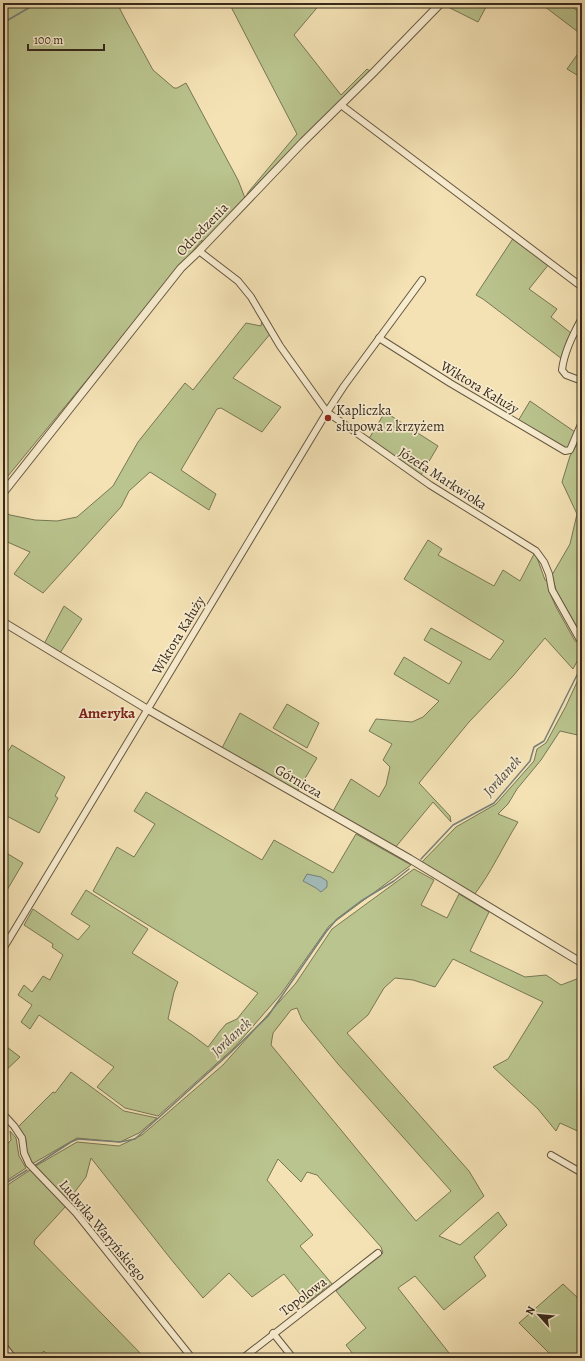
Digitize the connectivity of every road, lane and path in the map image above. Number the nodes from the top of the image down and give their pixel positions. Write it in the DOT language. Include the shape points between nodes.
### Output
graph roads {
  1 [pos="441,3"];
  2 [pos="341,105"];
  3 [pos="199,251"];
  4 [pos="422,280"];
  5 [pos="582,288"];
  6 [pos="582,318"];
  7 [pos="379,338"];
  8 [pos="582,381"];
  9 [pos="327,412"];
  10 [pos="582,422"];
  11 [pos="3,493"];
  12 [pos="3,622"];
  13 [pos="582,641"];
  14 [pos="148,709"];
  15 [pos="3,949"];
  16 [pos="582,963"];
  17 [pos="3,1114"];
  18 [pos="551,1155"];
  19 [pos="582,1173"];
  20 [pos="378,1253"];
  21 [pos="273,1333"];
  22 [pos="3,1345"];
  23 [pos="13,1358"];
  24 [pos="192,1358"];
  25 [pos="243,1358"];
  26 [pos="293,1358"];
  1 -- 2 [label="street, Odrodzenia"];
  2 -- 3 [label="street, Odrodzenia"];
  2 -- 5 [label="street"];
  3 -- 9 [label="street, Józefa Markwioka" via="238,281 251,297 280,346"];
  3 -- 11 [label="street, Odrodzenia" via="181,268"];
  4 -- 7 [label="street, Wiktora Kałuży"];
  6 -- 8 [label="street" via="562,363 562,370 566,375"];
  7 -- 9 [label="street, Wiktora Kałuży"];
  7 -- 10 [label="street, Wiktora Kałuży" via="565,451 570,450"];
  9 -- 13 [label="street, Józefa Markwioka" via="430,485 536,551 549,574 552,590"];
  9 -- 14 [label="street, Wiktora Kałuży"];
  12 -- 14 [label="street, Górnicza"];
  14 -- 15 [label="street, Wiktora Kałuży"];
  14 -- 16 [label="street, Górnicza" via="410,860"];
  17 -- 24 [label="street, Ludwika Waryńskiego" via="22,1138 29,1164 76,1213"];
  18 -- 19 [label="street"];
  20 -- 21 [label="street, Topolowa"];
  21 -- 25 [label="street, Topolowa"];
  21 -- 26 [label="street"];
  22 -- 23 [label="street"];
}
